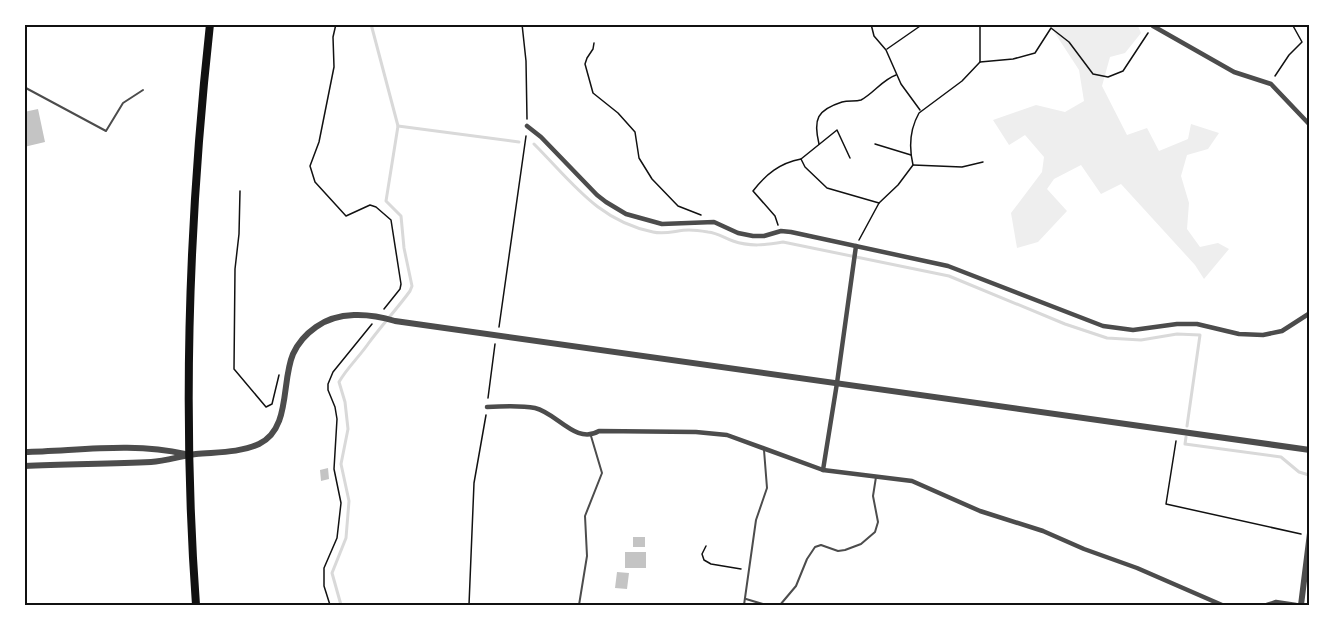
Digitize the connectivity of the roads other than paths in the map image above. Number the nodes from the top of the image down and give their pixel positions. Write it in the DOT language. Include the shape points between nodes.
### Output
graph roads {
  1 [pos="210,24"];
  2 [pos="1153,26"];
  3 [pos="24,87"];
  4 [pos="143,90"];
  5 [pos="1310,125"];
  6 [pos="527,126"];
  7 [pos="856,248"];
  8 [pos="1310,313"];
  9 [pos="837,383"];
  10 [pos="487,406"];
  11 [pos="591,435"];
  12 [pos="764,447"];
  13 [pos="1310,450"];
  14 [pos="24,452"];
  15 [pos="189,455"];
  16 [pos="24,466"];
  17 [pos="823,470"];
  18 [pos="876,477"];
  19 [pos="1310,535"];
  20 [pos="746,600"];
  21 [pos="196,605"];
  22 [pos="579,605"];
  23 [pos="744,605"];
  24 [pos="766,605"];
  25 [pos="780,605"];
  26 [pos="1222,605"];
  27 [pos="1266,605"];
  28 [pos="1298,605"];
  1 -- 15 [label="highway" via="199,138 191,301"];
  2 -- 5 [label="street" via="1234,72 1271,84"];
  3 -- 4 [label="lane" via="106,131 123,103"];
  6 -- 7 [label="street" via="597,195 613,207 642,219 662,224 714,222 753,236 780,231"];
  7 -- 8 [label="street" via="948,266 1121,330 1197,324 1263,335 1282,331"];
  7 -- 9 [label="street"];
  9 -- 13 [label="street"];
  9 -- 15 [label="street" via="378,316 333,317 301,340 293,353 282,409 268,437 250,448"];
  9 -- 17 [label="street"];
  10 -- 11 [label="street" via="537,408 580,434"];
  11 -- 12 [label="street" via="599,431 714,433"];
  11 -- 22 [label="lane" via="602,473 585,516 587,556"];
  12 -- 17 [label="street"];
  12 -- 20 [label="lane" via="767,488 756,520"];
  14 -- 15 [label="street" via="161,449"];
  15 -- 16 [label="street" via="153,462"];
  15 -- 21 [label="highway"];
  17 -- 18 [label="street"];
  18 -- 25 [label="lane" via="875,532 861,544 845,550 815,547 796,586"];
  18 -- 26 [label="street" via="912,481"];
  19 -- 28 [label="street"];
  20 -- 23 [label="lane"];
  20 -- 24 [label="lane"];
  27 -- 28 [label="street"];
}
